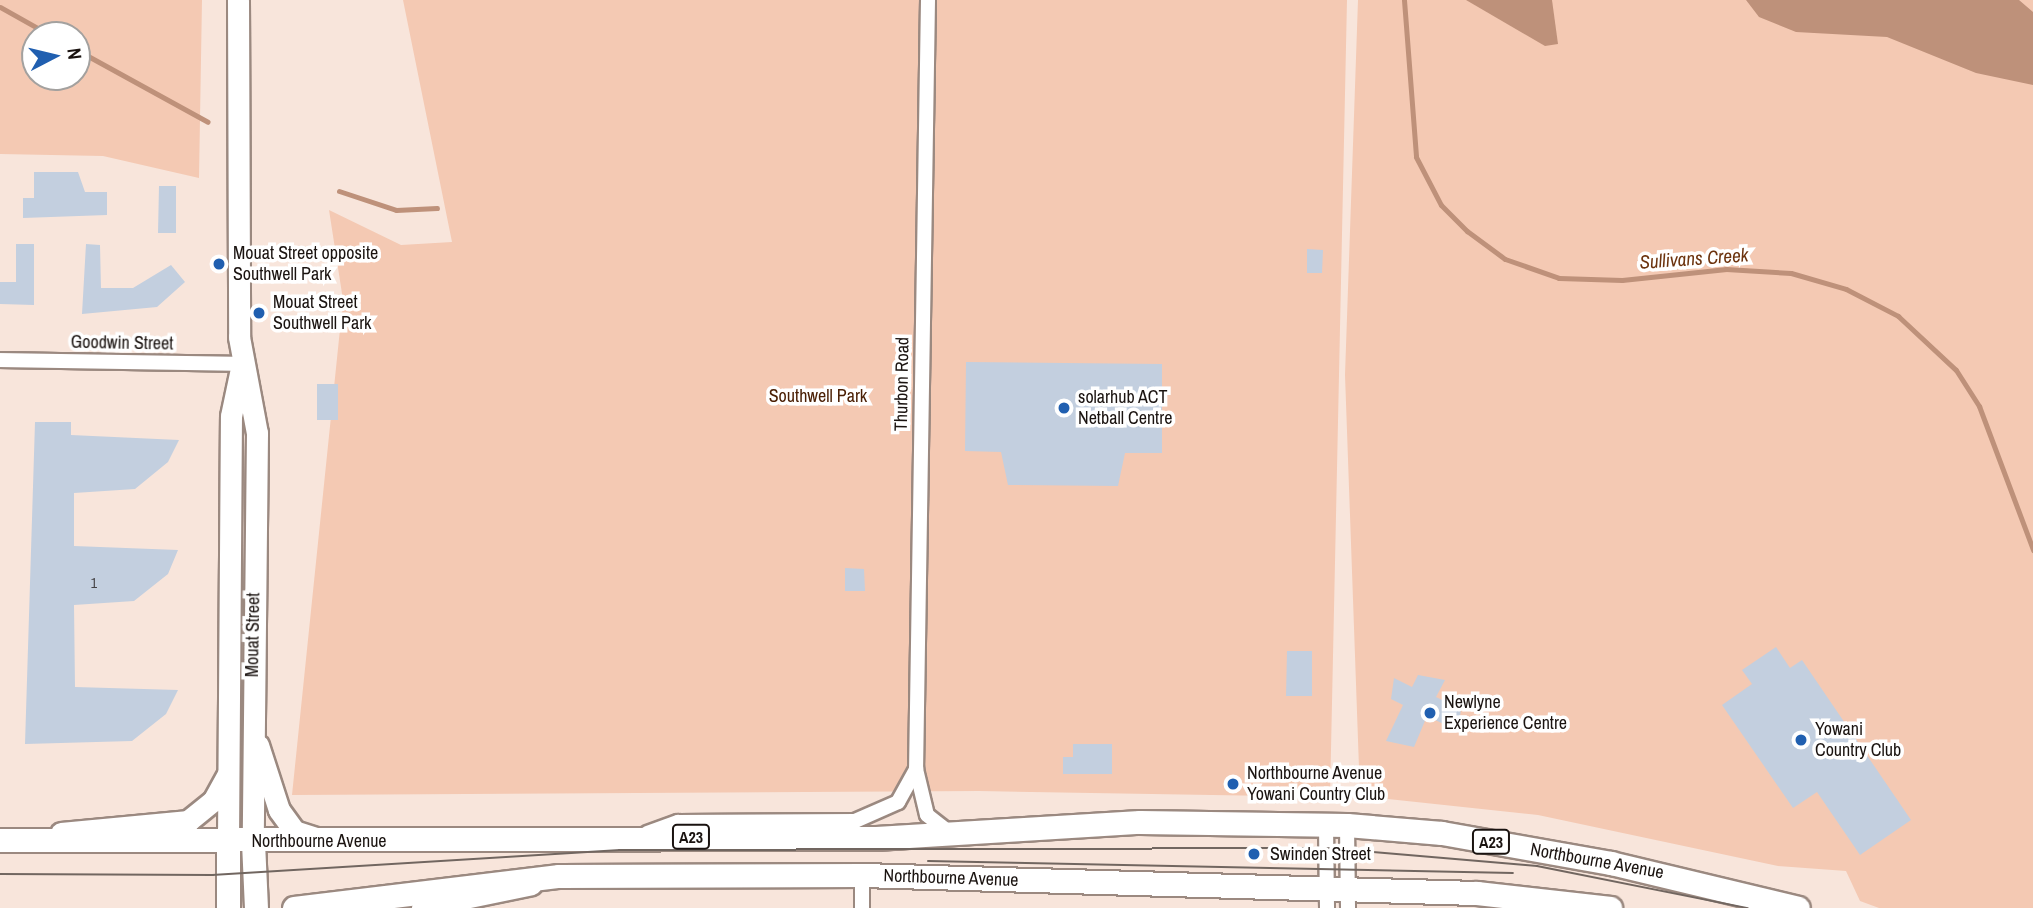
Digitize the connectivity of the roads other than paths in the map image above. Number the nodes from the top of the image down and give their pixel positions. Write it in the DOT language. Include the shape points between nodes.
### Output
graph roads {
  1 [pos="238,0"];
  2 [pos="928,0"];
  3 [pos="0,360"];
  4 [pos="242,364"];
  5 [pos="251,719"];
  6 [pos="916,769"];
  7 [pos="229,772"];
  8 [pos="879,813"];
  9 [pos="1337,825"];
  10 [pos="958,836"];
  11 [pos="637,837"];
  12 [pos="8,840"];
  13 [pos="329,841"];
  14 [pos="228,842"];
  15 [pos="253,842"];
  16 [pos="862,875"];
  17 [pos="559,876"];
  18 [pos="1337,899"];
  19 [pos="229,908"];
  20 [pos="256,908"];
  21 [pos="294,908"];
  22 [pos="421,908"];
  23 [pos="862,908"];
  24 [pos="1610,908"];
  25 [pos="1798,908"];
  1 -- 4 [label="main road, Mouat Street" via="234,152"];
  2 -- 6 [label="street, Thurbon Road"];
  3 -- 4 [label="street, Goodwin Street"];
  4 -- 5 [label="main road, Mouat Street" via="257,433"];
  4 -- 7 [label="main road, Mouat Street" via="232,393"];
  5 -- 13 [label="main road" via="289,827"];
  5 -- 15 [label="main road, Mouat Street"];
  6 -- 8 [label="street, Thurbon Road" via="898,803"];
  6 -- 10 [label="street, Thurbon Road" via="930,820"];
  7 -- 12 [label="main road" via="213,801 188,821"];
  7 -- 14 [label="main road, Mouat Street"];
  8 -- 11 [label="street, Northbourne Avenue" via="843,822 678,822"];
  9 -- 10 [label="highway, Northbourne Avenue / A23" via="1140,822"];
  9 -- 18 [label="street"];
  9 -- 18 [label="street"];
  9 -- 25 [label="highway, Northbourne Avenue / A23" via="1442,833 1598,861"];
  10 -- 11 [label="highway, Northbourne Avenue / A23"];
  11 -- 13 [label="highway, Northbourne Avenue / A23"];
  12 -- 14 [label="highway, Northbourne Avenue / A23"];
  13 -- 15 [label="highway, Northbourne Avenue / A23"];
  14 -- 15 [label="highway, Northbourne Avenue / A23"];
  14 -- 19 [label="highway, Mouat Street"];
  15 -- 20 [label="highway, Mouat Street"];
  16 -- 17 [label="highway, Northbourne Avenue"];
  16 -- 18 [label="highway, Northbourne Avenue"];
  16 -- 23 [label="street"];
  17 -- 21 [label="highway, Northbourne Avenue"];
  17 -- 22 [label="main road" via="489,899"];
  18 -- 24 [label="highway, Northbourne Avenue" via="1477,893"];
}
